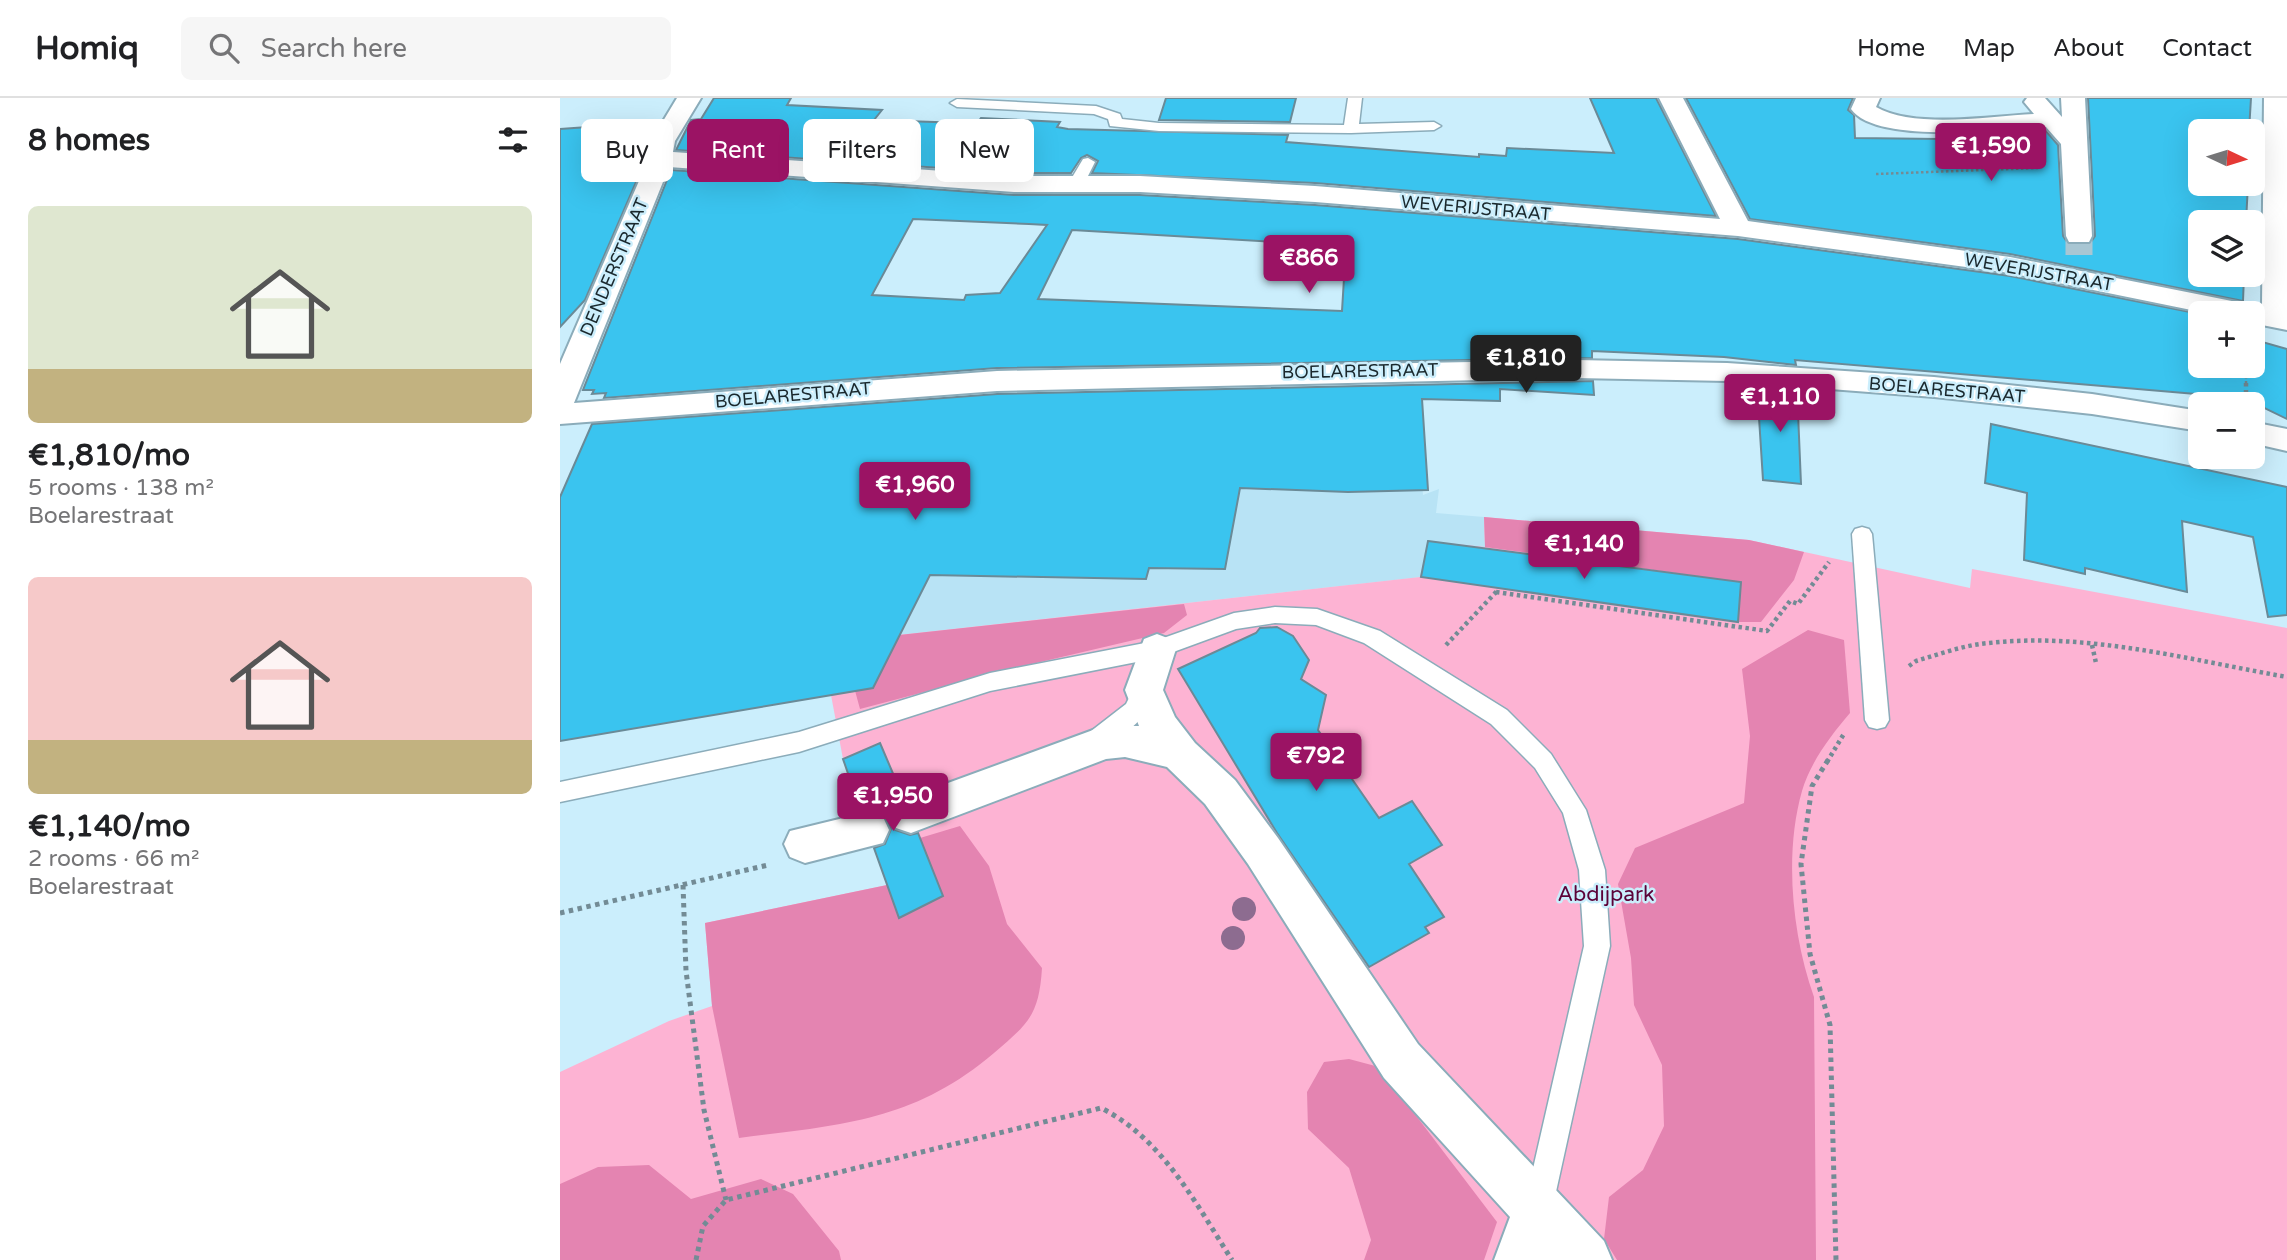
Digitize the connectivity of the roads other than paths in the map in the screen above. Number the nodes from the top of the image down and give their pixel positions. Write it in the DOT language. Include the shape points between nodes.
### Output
graph roads {
  1 [pos="689,98"];
  2 [pos="1355,98"];
  3 [pos="1671,98"];
  4 [pos="1868,98"];
  5 [pos="2033,98"];
  6 [pos="2073,98"];
  7 [pos="2276,98"];
  8 [pos="957,103"];
  9 [pos="2052,120"];
  10 [pos="1115,123"];
  11 [pos="673,124"];
  12 [pos="1434,127"];
  13 [pos="1351,129"];
  14 [pos="1103,137"];
  15 [pos="2073,155"];
  16 [pos="673,160"];
  17 [pos="1088,162"];
  18 [pos="652,182"];
  19 [pos="1076,186"];
  20 [pos="1738,229"];
  21 [pos="2080,256"];
  22 [pos="2281,319"];
  23 [pos="560,400"];
  24 [pos="560,414"];
  25 [pos="2188,419"];
  26 [pos="2265,435"];
  27 [pos="2287,440"];
  28 [pos="1862,534"];
  29 [pos="1157,649"];
  30 [pos="1144,691"];
  31 [pos="1877,720"];
  32 [pos="1083,750"];
  33 [pos="1181,755"];
  34 [pos="560,792"];
  35 [pos="911,815"];
  36 [pos="868,830"];
  37 [pos="794,853"];
  38 [pos="1539,1209"];
  39 [pos="1521,1260"];
  40 [pos="1585,1260"];
  1 -- 11 [label="street, DENDERSTRAAT"];
  2 -- 13 [label="lane"];
  3 -- 20 [label="street"];
  4 -- 9 [label="street" via="1863,109 1868,114 1901,125"];
  5 -- 9 [label="street"];
  6 -- 15 [label="street"];
  7 -- 22 [label="street"];
  8 -- 10 [label="lane" via="1096,110 1115,117"];
  9 -- 15 [label="street"];
  10 -- 13 [label="lane"];
  10 -- 14 [label="lane"];
  12 -- 13 [label="lane"];
  15 -- 21 [label="street"];
  16 -- 19 [label="street, WEVERIJSTRAAT"];
  17 -- 19 [label="lane"];
  18 -- 23 [label="street, DENDERSTRAAT"];
  19 -- 20 [label="street, WEVERIJSTRAAT" via="1140,184 1302,194"];
  20 -- 21 [label="street, WEVERIJSTRAAT"];
  21 -- 22 [label="street, WEVERIJSTRAAT"];
  24 -- 25 [label="street, BOELARESTRAAT" via="997,381 1576,369 1727,372 1934,387"];
  26 -- 27 [label="street"];
  28 -- 31 [label="lane"];
  29 -- 30 [label="street"];
  29 -- 34 [label="lane" via="990,682 799,743"];
  29 -- 38 [label="lane" via="1234,621 1275,615 1317,617 1372,637 1424,669 1499,717 1543,761 1574,810 1592,870 1597,946"];
  30 -- 32 [label="lane" via="1121,724"];
  30 -- 33 [label="street" via="1159,726"];
  32 -- 33 [label="street" via="1125,741"];
  32 -- 35 [label="street"];
  33 -- 38 [label="street" via="1220,792 1249,831 1401,1061"];
  36 -- 37 [label="street"];
  38 -- 39 [label="street"];
  38 -- 40 [label="street"];
}
